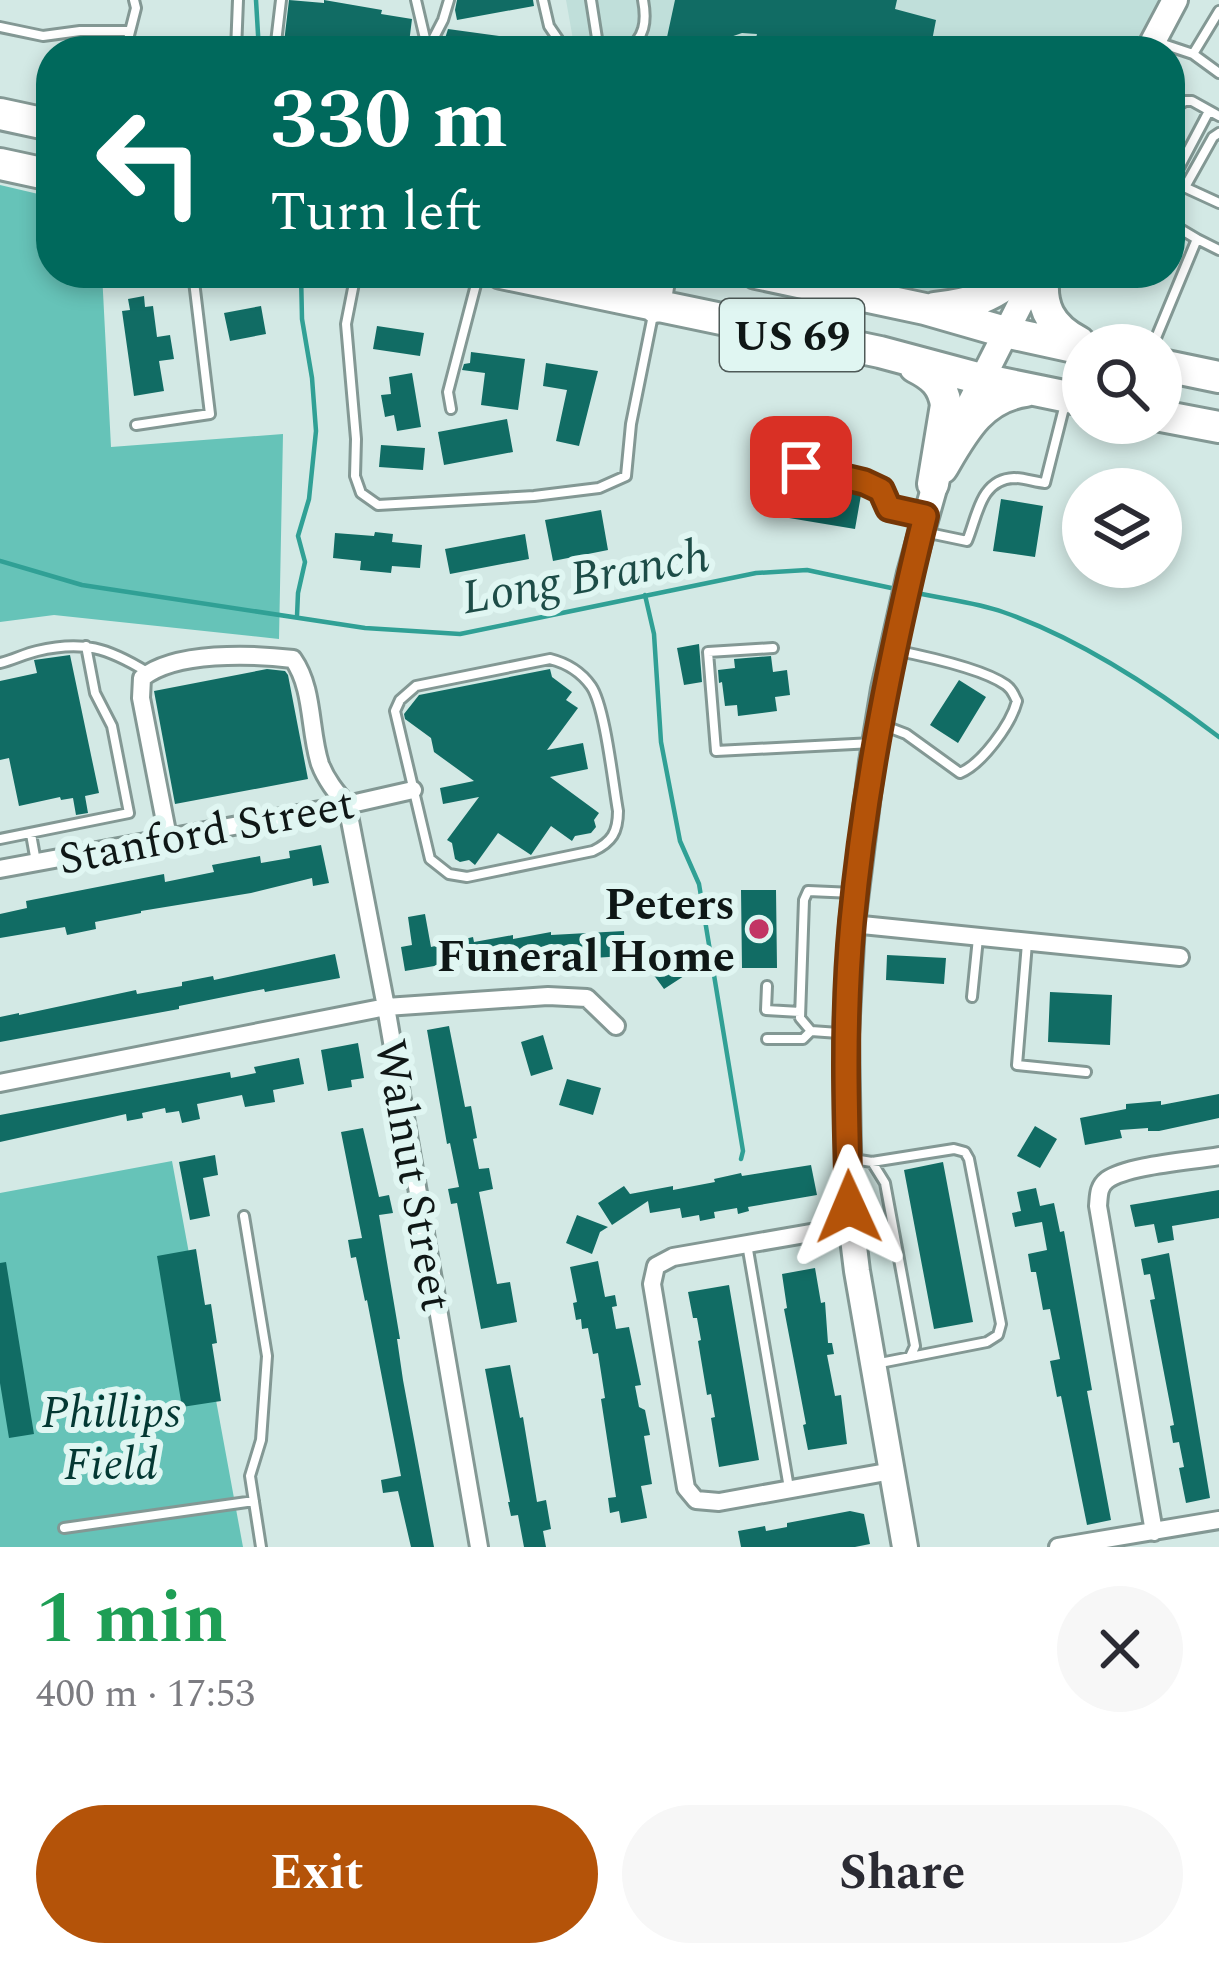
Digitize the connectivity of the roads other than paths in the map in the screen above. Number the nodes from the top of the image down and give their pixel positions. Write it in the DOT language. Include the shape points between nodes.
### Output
graph roads {
  1 [pos="134,0"];
  2 [pos="238,0"];
  3 [pos="281,0"];
  4 [pos="416,0"];
  5 [pos="449,0"];
  6 [pos="543,0"];
  7 [pos="590,0"];
  8 [pos="643,0"];
  9 [pos="1175,0"];
  10 [pos="1219,11"];
  11 [pos="0,27"];
  12 [pos="129,31"];
  13 [pos="128,36"];
  14 [pos="237,36"];
  15 [pos="277,36"];
  16 [pos="424,36"];
  17 [pos="434,36"];
  18 [pos="556,36"];
  19 [pos="596,36"];
  20 [pos="640,36"];
  21 [pos="1156,36"];
  22 [pos="1185,52"];
  23 [pos="1193,54"];
  24 [pos="1219,73"];
  25 [pos="1185,100"];
  26 [pos="1214,113"];
  27 [pos="0,114"];
  28 [pos="36,122"];
  29 [pos="1219,133"];
  30 [pos="1185,158"];
  31 [pos="0,164"];
  32 [pos="36,172"];
  33 [pos="1185,187"];
  34 [pos="1219,203"];
  35 [pos="1185,232"];
  36 [pos="1197,239"];
  37 [pos="1219,250"];
  38 [pos="1185,268"];
  39 [pos="195,288"];
  40 [pos="353,288"];
  41 [pos="475,288"];
  42 [pos="569,288"];
  43 [pos="658,288"];
  44 [pos="826,288"];
  45 [pos="1001,288"];
  46 [pos="1031,288"];
  47 [pos="1041,288"];
  48 [pos="1177,288"];
  49 [pos="655,307"];
  50 [pos="925,309"];
  51 [pos="1162,324"];
  52 [pos="1005,332"];
  53 [pos="1062,332"];
  54 [pos="1062,343"];
  55 [pos="880,352"];
  56 [pos="1182,369"];
  57 [pos="1219,377"];
  58 [pos="981,379"];
  59 [pos="1034,390"];
  60 [pos="1062,396"];
  61 [pos="451,409"];
  62 [pos="1182,420"];
  63 [pos="136,425"];
  64 [pos="1219,428"];
  65 [pos="1062,435"];
  66 [pos="770,460"];
  67 [pos="933,484"];
  68 [pos="923,524"];
  69 [pos="86,646"];
  70 [pos="773,648"];
  71 [pos="893,650"];
  72 [pos="0,663"];
  73 [pos="148,673"];
  74 [pos="876,733"];
  75 [pos="413,790"];
  76 [pos="347,805"];
  77 [pos="31,834"];
  78 [pos="168,837"];
  79 [pos="0,839"];
  80 [pos="36,862"];
  81 [pos="0,869"];
  82 [pos="856,893"];
  83 [pos="852,924"];
  84 [pos="978,937"];
  85 [pos="1027,942"];
  86 [pos="1180,957"];
  87 [pos="767,986"];
  88 [pos="972,997"];
  89 [pos="386,1007"];
  90 [pos="800,1012"];
  91 [pos="616,1026"];
  92 [pos="811,1031"];
  93 [pos="846,1034"];
  94 [pos="767,1039"];
  95 [pos="1086,1072"];
  96 [pos="0,1082"];
  97 [pos="1219,1156"];
  98 [pos="860,1160"];
  99 [pos="244,1216"];
  100 [pos="851,1226"];
  101 [pos="747,1244"];
  102 [pos="910,1357"];
  103 [pos="873,1364"];
  104 [pos="892,1471"];
  105 [pos="789,1489"];
  106 [pos="254,1501"];
  107 [pos="1219,1520"];
  108 [pos="64,1528"];
  109 [pos="1154,1532"];
  110 [pos="1113,1543"];
  111 [pos="261,1547"];
  112 [pos="479,1547"];
  113 [pos="905,1547"];
  114 [pos="1058,1547"];
  1 -- 12 [label="lane"];
  2 -- 14 [label="lane"];
  3 -- 15 [label="lane"];
  4 -- 16 [label="lane"];
  5 -- 17 [label="lane"];
  6 -- 18 [label="lane"];
  7 -- 19 [label="lane"];
  8 -- 20 [label="lane"];
  9 -- 21 [label="street"];
  10 -- 23 [label="lane"];
  11 -- 12 [label="lane" via="43,36"];
  12 -- 13 [label="lane"];
  22 -- 23 [label="lane"];
  23 -- 24 [label="lane"];
  25 -- 26 [label="lane"];
  26 -- 30 [label="lane"];
  27 -- 28 [label="highway"];
  29 -- 33 [label="lane"];
  31 -- 32 [label="highway"];
  33 -- 34 [label="lane"];
  35 -- 36 [label="lane"];
  36 -- 37 [label="lane"];
  36 -- 38 [label="lane"];
  39 -- 63 [label="lane" via="210,414"];
  40 -- 49 [label="lane" via="346,324 355,476 361,494 378,505 556,494 626,476"];
  41 -- 61 [label="lane" via="448,392"];
  42 -- 49 [label="highway, US 69"];
  43 -- 49 [label="highway"];
  44 -- 50 [label="highway, US 69"];
  45 -- 50 [label="highway" via="974,303"];
  46 -- 52 [label="street"];
  47 -- 53 [label="highway" via="1048,317"];
  48 -- 51 [label="lane"];
  49 -- 55 [label="highway, US 69"];
  50 -- 52 [label="highway, US 69"];
  52 -- 54 [label="highway, US 69"];
  52 -- 58 [label="street"];
  55 -- 58 [label="highway, US 69"];
  55 -- 67 [label="highway" via="926,373 944,393"];
  56 -- 57 [label="highway"];
  58 -- 59 [label="highway, US 69"];
  58 -- 67 [label="street"];
  59 -- 60 [label="highway, US 69"];
  59 -- 67 [label="highway" via="1010,393 974,417"];
  62 -- 64 [label="highway"];
  65 -- 68 [label="lane" via="1045,483 1010,479 989,489 967,541"];
  66 -- 68 [label="lane" via="864,482 881,490 889,508"];
  67 -- 68 [label="street"];
  68 -- 71 [label="street"];
  69 -- 72 [label="lane"];
  69 -- 73 [label="lane"];
  69 -- 77 [label="lane" via="130,813"];
  70 -- 74 [label="lane" via="708,652 716,751"];
  71 -- 74 [label="street"];
  71 -- 74 [label="lane" via="989,678 1017,701 974,766 960,773 906,734"];
  73 -- 76 [label="street, Walnut Street" via="217,655 293,659 320,763"];
  73 -- 78 [label="street" via="141,698"];
  74 -- 82 [label="street"];
  75 -- 75 [label="lane" via="430,859 449,874 480,877 593,851 618,827 597,697 582,676 550,658 407,692 395,711"];
  75 -- 76 [label="street, Stanford Street"];
  76 -- 78 [label="street, Stanford Street"];
  76 -- 89 [label="street, Walnut Street"];
  77 -- 79 [label="lane"];
  77 -- 80 [label="lane"];
  78 -- 80 [label="street, Stanford Street"];
  80 -- 81 [label="street, Stanford Street"];
  82 -- 83 [label="street"];
  82 -- 90 [label="lane" via="808,891"];
  83 -- 84 [label="street"];
  83 -- 93 [label="street"];
  84 -- 85 [label="street"];
  84 -- 88 [label="lane"];
  85 -- 86 [label="street"];
  85 -- 95 [label="lane" via="1016,1065"];
  87 -- 90 [label="lane" via="766,1010"];
  89 -- 91 [label="street" via="587,998"];
  89 -- 96 [label="street"];
  89 -- 112 [label="street, Walnut Street"];
  90 -- 92 [label="lane"];
  92 -- 93 [label="lane"];
  92 -- 94 [label="lane" via="802,1039"];
  93 -- 98 [label="street"];
  97 -- 109 [label="street" via="1120,1174 1099,1191"];
  98 -- 100 [label="street"];
  98 -- 102 [label="lane" via="884,1183 915,1346"];
  98 -- 102 [label="lane" via="954,1148 969,1160 998,1335"];
  99 -- 106 [label="lane" via="267,1356 250,1476"];
  100 -- 101 [label="street"];
  100 -- 103 [label="street"];
  101 -- 105 [label="lane"];
  101 -- 105 [label="street" via="663,1260 652,1273 686,1488 696,1500 716,1502"];
  102 -- 103 [label="lane"];
  103 -- 104 [label="street"];
  104 -- 105 [label="street"];
  104 -- 113 [label="street"];
  106 -- 108 [label="lane"];
  106 -- 111 [label="lane"];
  107 -- 109 [label="street"];
  109 -- 110 [label="street"];
  110 -- 114 [label="street"];
}
